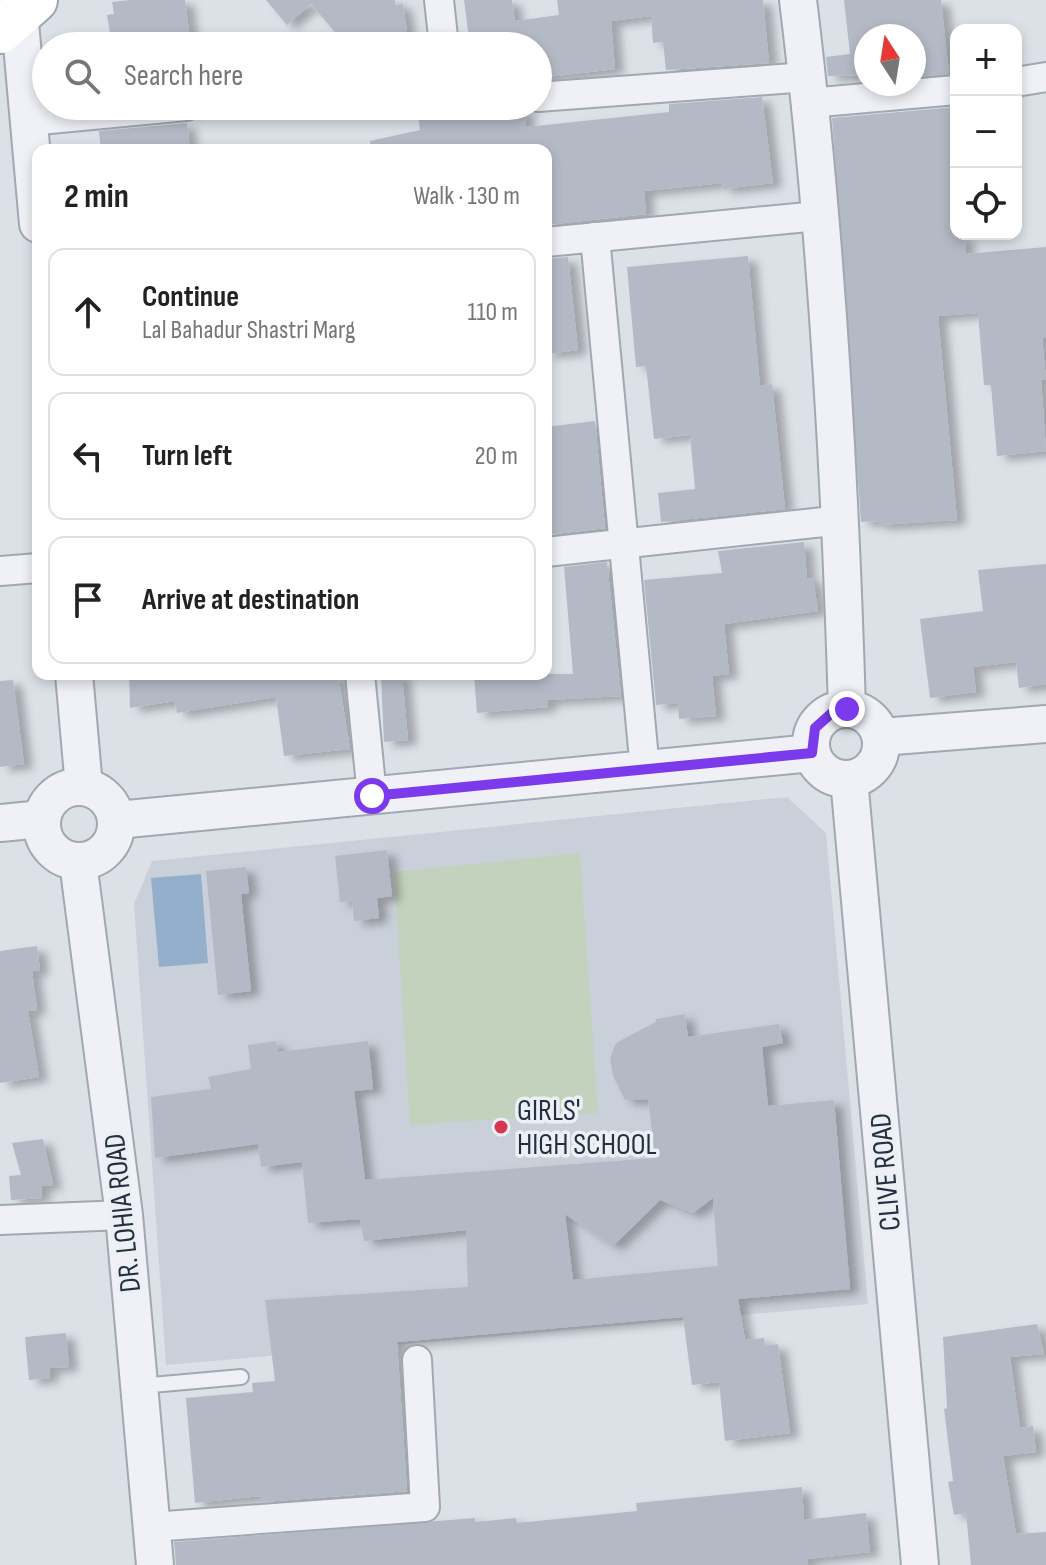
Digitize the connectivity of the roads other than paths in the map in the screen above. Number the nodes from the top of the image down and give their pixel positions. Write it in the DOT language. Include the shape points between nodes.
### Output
graph roads {
  1 [pos="439,0"];
  2 [pos="798,0"];
  3 [pos="13,8"];
  4 [pos="442,32"];
  5 [pos="1046,77"];
  6 [pos="1022,81"];
  7 [pos="808,90"];
  8 [pos="950,90"];
  9 [pos="552,97"];
  10 [pos="39,120"];
  11 [pos="29,121"];
  12 [pos="32,155"];
  13 [pos="818,216"];
  14 [pos="595,237"];
  15 [pos="552,241"];
  16 [pos="842,520"];
  17 [pos="624,545"];
  18 [pos="552,551"];
  19 [pos="32,568"];
  20 [pos="0,571"];
  21 [pos="75,680"];
  22 [pos="361,680"];
  23 [pos="847,709"];
  24 [pos="1046,724"];
  25 [pos="881,737"];
  26 [pos="812,753"];
  27 [pos="645,770"];
  28 [pos="849,779"];
  29 [pos="84,787"];
  30 [pos="372,796"];
  31 [pos="42,819"];
  32 [pos="117,820"];
  33 [pos="0,823"];
  34 [pos="78,862"];
  35 [pos="124,1215"];
  36 [pos="0,1220"];
  37 [pos="417,1360"];
  38 [pos="241,1377"];
  39 [pos="139,1386"];
  40 [pos="152,1527"];
  41 [pos="155,1565"];
  42 [pos="920,1565"];
  1 -- 4 [label="street"];
  2 -- 7 [label="street"];
  3 -- 11 [label="street"];
  5 -- 6 [label="street"];
  7 -- 8 [label="street"];
  7 -- 9 [label="street"];
  7 -- 13 [label="street"];
  10 -- 11 [label="street"];
  11 -- 12 [label="street"];
  13 -- 14 [label="street"];
  13 -- 16 [label="street"];
  14 -- 15 [label="street"];
  14 -- 17 [label="street"];
  16 -- 17 [label="street"];
  16 -- 23 [label="street"];
  17 -- 18 [label="street"];
  17 -- 27 [label="street"];
  19 -- 20 [label="street"];
  21 -- 29 [label="street"];
  22 -- 30 [label="street"];
  23 -- 25 [label="street" via="869,717"];
  23 -- 26 [label="street" via="834,711 815,728"];
  24 -- 25 [label="street"];
  25 -- 28 [label="street" via="870,770"];
  26 -- 27 [label="street"];
  26 -- 28 [label="street" via="822,770"];
  27 -- 30 [label="street"];
  28 -- 42 [label="street, CLIVE ROAD"];
  29 -- 31 [label="street" via="61,791"];
  29 -- 32 [label="street" via="105,797"];
  30 -- 32 [label="street"];
  31 -- 33 [label="street"];
  31 -- 34 [label="street" via="46,842"];
  32 -- 34 [label="street" via="111,844 91,860"];
  34 -- 35 [label="street, DR. LOHIA ROAD"];
  35 -- 36 [label="street"];
  35 -- 39 [label="street, DR. LOHIA ROAD"];
  37 -- 40 [label="street" via="425,1507"];
  38 -- 39 [label="lane"];
  39 -- 40 [label="street, DR. LOHIA ROAD"];
  40 -- 41 [label="street, DR. LOHIA ROAD"];
}
